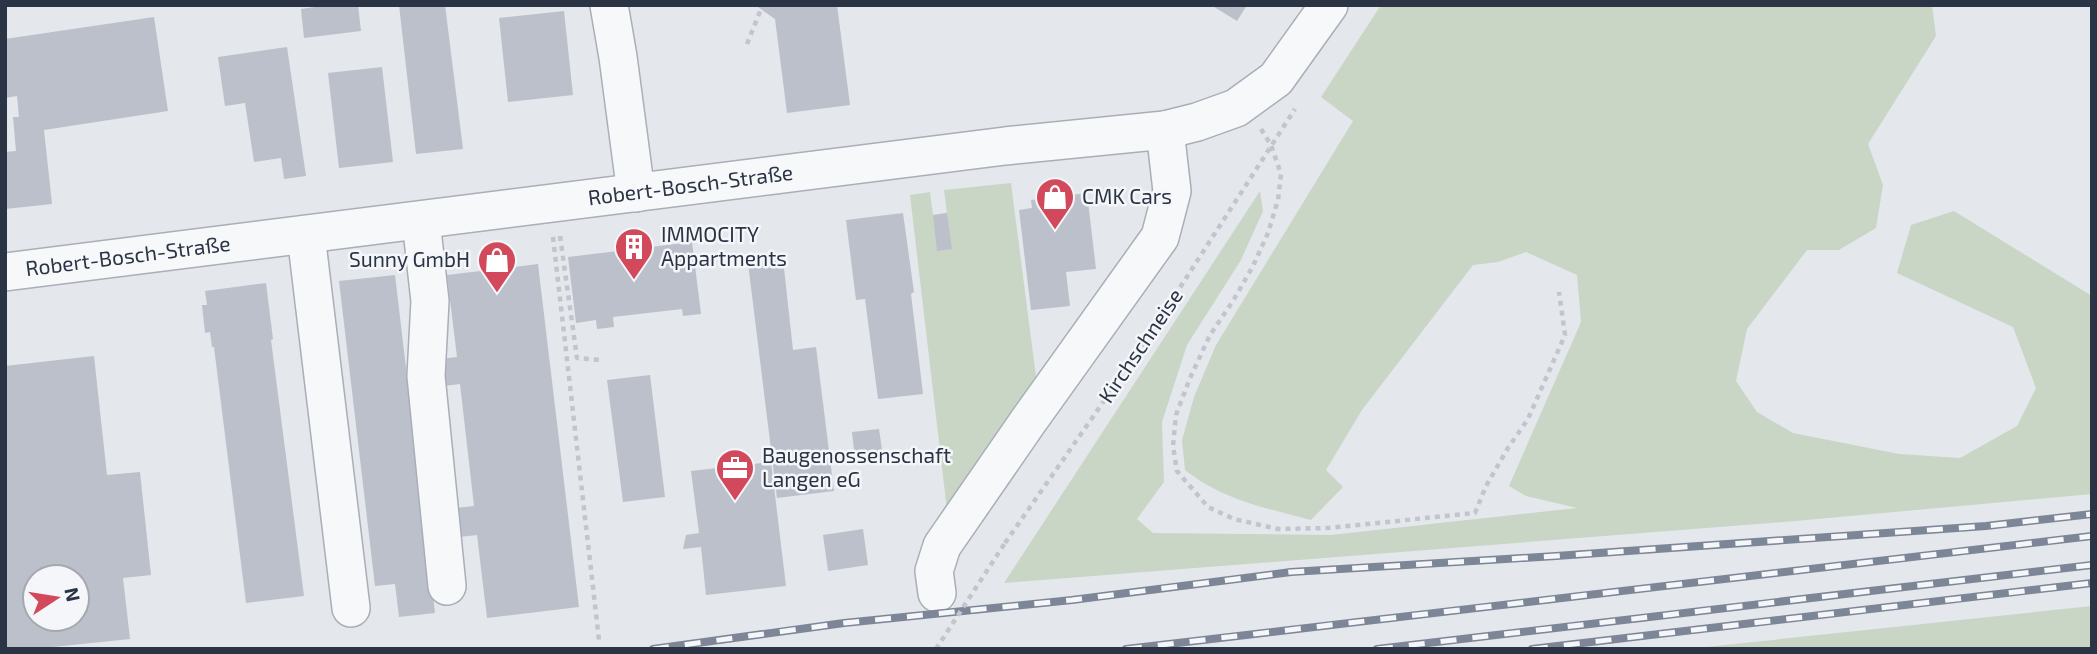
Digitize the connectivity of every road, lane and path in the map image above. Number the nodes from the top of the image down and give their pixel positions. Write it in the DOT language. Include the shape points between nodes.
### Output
graph roads {
  1 [pos="609,5"];
  2 [pos="1329,5"];
  3 [pos="761,9"];
  4 [pos="747,44"];
  5 [pos="1165,130"];
  6 [pos="636,193"];
  7 [pos="556,204"];
  8 [pos="421,220"];
  9 [pos="306,235"];
  10 [pos="555,264"];
  11 [pos="5,272"];
  12 [pos="1559,292"];
  13 [pos="601,359"];
  14 [pos="447,586"];
  15 [pos="937,593"];
  16 [pos="351,608"];
  17 [pos="599,640"];
  18 [pos="936,649"];
  1 -- 6 [label="street"];
  2 -- 5 [label="street, Robert-Bosch-Straße" via="1276,79 1236,107"];
  3 -- 4 [label="path"];
  5 -- 6 [label="street, Robert-Bosch-Straße"];
  5 -- 15 [label="street" via="1172,191 1160,237 942,546 934,571"];
  6 -- 7 [label="street, Robert-Bosch-Straße"];
  7 -- 8 [label="street, Robert-Bosch-Straße"];
  7 -- 13 [label="path" via="577,358"];
  8 -- 9 [label="street, Robert-Bosch-Straße"];
  8 -- 14 [label="street" via="430,301 426,376"];
  9 -- 11 [label="street, Robert-Bosch-Straße"];
  9 -- 16 [label="street"];
  10 -- 17 [label="path"];
  12 -- 18 [label="path, Kirchschneise, bridge" via="1565,335 1528,419 1502,457 1475,513 1278,529 1234,519 1208,507 1177,471 1172,446 1176,415 1210,335 1268,233 1281,174 1272,145 1143,345"];
}
